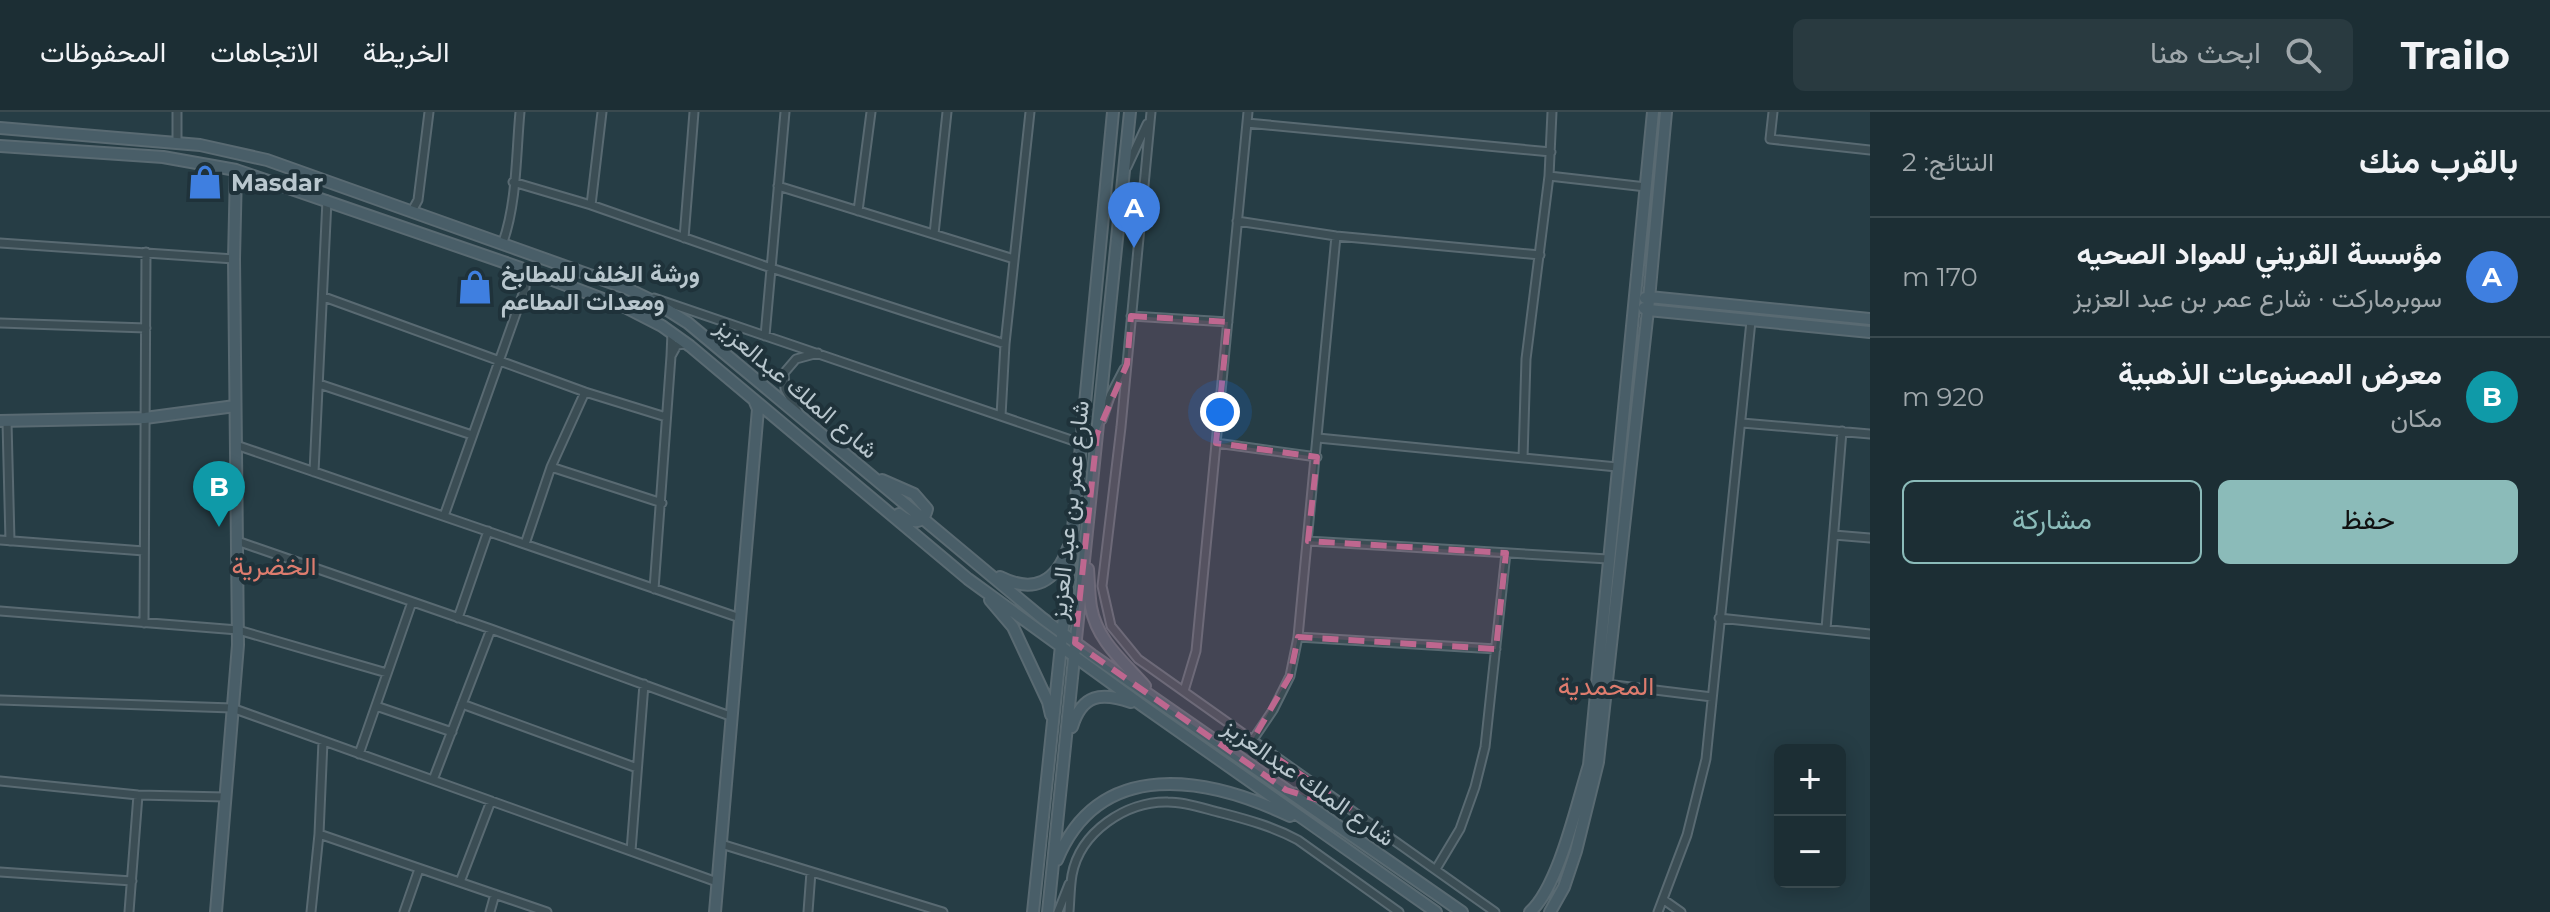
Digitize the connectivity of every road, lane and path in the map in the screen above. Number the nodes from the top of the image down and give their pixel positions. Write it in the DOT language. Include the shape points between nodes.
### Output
graph roads {
  1 [pos="177,112"];
  2 [pos="429,112"];
  3 [pos="520,112"];
  4 [pos="602,112"];
  5 [pos="694,112"];
  6 [pos="785,112"];
  7 [pos="871,112"];
  8 [pos="947,112"];
  9 [pos="1030,112"];
  10 [pos="1113,112"];
  11 [pos="1130,112"];
  12 [pos="1248,112"];
  13 [pos="1552,112"];
  14 [pos="1653,112"];
  15 [pos="1666,112"];
  16 [pos="1773,112"];
  17 [pos="1150,116"];
  18 [pos="1247,123"];
  19 [pos="0,128"];
  20 [pos="177,142"];
  21 [pos="0,146"];
  22 [pos="1870,150"];
  23 [pos="1551,152"];
  24 [pos="236,170"];
  25 [pos="1549,176"];
  26 [pos="1123,177"];
  27 [pos="513,182"];
  28 [pos="778,186"];
  29 [pos="1646,187"];
  30 [pos="327,200"];
  31 [pos="591,205"];
  32 [pos="412,211"];
  33 [pos="858,211"];
  34 [pos="1237,221"];
  35 [pos="934,234"];
  36 [pos="1336,236"];
  37 [pos="684,238"];
  38 [pos="503,242"];
  39 [pos="0,243"];
  40 [pos="146,252"];
  41 [pos="475,252"];
  42 [pos="1540,255"];
  43 [pos="234,259"];
  44 [pos="1014,259"];
  45 [pos="568,266"];
  46 [pos="518,267"];
  47 [pos="771,268"];
  48 [pos="626,288"];
  49 [pos="324,297"];
  50 [pos="1649,297"];
  51 [pos="1635,303"];
  52 [pos="1648,310"];
  53 [pos="1131,316"];
  54 [pos="1870,319"];
  55 [pos="1751,321"];
  56 [pos="1228,322"];
  57 [pos="0,323"];
  58 [pos="146,328"];
  59 [pos="672,332"];
  60 [pos="1868,332"];
  61 [pos="765,336"];
  62 [pos="1005,344"];
  63 [pos="690,346"];
  64 [pos="820,353"];
  65 [pos="671,356"];
  66 [pos="500,361"];
  67 [pos="1127,364"];
  68 [pos="319,384"];
  69 [pos="585,392"];
  70 [pos="754,400"];
  71 [pos="235,406"];
  72 [pos="800,416"];
  73 [pos="1001,416"];
  74 [pos="666,417"];
  75 [pos="145,418"];
  76 [pos="4,422"];
  77 [pos="782,423"];
  78 [pos="1742,423"];
  79 [pos="756,430"];
  80 [pos="1842,431"];
  81 [pos="1097,434"];
  82 [pos="1870,434"];
  83 [pos="472,435"];
  84 [pos="1318,438"];
  85 [pos="1080,443"];
  86 [pos="1216,443"];
  87 [pos="236,445"];
  88 [pos="821,456"];
  89 [pos="1317,457"];
  90 [pos="1523,458"];
  91 [pos="551,467"];
  92 [pos="1617,467"];
  93 [pos="314,472"];
  94 [pos="662,503"];
  95 [pos="444,516"];
  96 [pos="923,518"];
  97 [pos="488,531"];
  98 [pos="1834,535"];
  99 [pos="1086,537"];
  100 [pos="1071,538"];
  101 [pos="1870,538"];
  102 [pos="0,540"];
  103 [pos="10,541"];
  104 [pos="237,541"];
  105 [pos="1308,541"];
  106 [pos="525,544"];
  107 [pos="144,551"];
  108 [pos="1506,553"];
  109 [pos="1608,559"];
  110 [pos="984,569"];
  111 [pos="968,579"];
  112 [pos="654,589"];
  113 [pos="412,602"];
  114 [pos="0,611"];
  115 [pos="458,618"];
  116 [pos="740,618"];
  117 [pos="1719,618"];
  118 [pos="144,623"];
  119 [pos="491,629"];
  120 [pos="1826,629"];
  121 [pos="238,630"];
  122 [pos="1062,633"];
  123 [pos="1870,634"];
  124 [pos="1298,637"];
  125 [pos="1075,643"];
  126 [pos="1060,648"];
  127 [pos="1496,649"];
  128 [pos="1074,657"];
  129 [pos="387,673"];
  130 [pos="644,684"];
  131 [pos="1606,684"];
  132 [pos="1184,691"];
  133 [pos="1712,697"];
  134 [pos="0,700"];
  135 [pos="1157,700"];
  136 [pos="462,704"];
  137 [pos="376,706"];
  138 [pos="1143,706"];
  139 [pos="232,708"];
  140 [pos="730,716"];
  141 [pos="1052,726"];
  142 [pos="452,732"];
  143 [pos="323,741"];
  144 [pos="1252,741"];
  145 [pos="1066,744"];
  146 [pos="359,754"];
  147 [pos="637,768"];
  148 [pos="433,780"];
  149 [pos="0,781"];
  150 [pos="1286,790"];
  151 [pos="138,795"];
  152 [pos="225,797"];
  153 [pos="491,801"];
  154 [pos="1354,811"];
  155 [pos="1318,830"];
  156 [pos="319,834"];
  157 [pos="721,844"];
  158 [pos="631,851"];
  159 [pos="419,869"];
  160 [pos="1436,869"];
  161 [pos="0,872"];
  162 [pos="811,872"];
  163 [pos="1052,873"];
  164 [pos="1072,875"];
  165 [pos="132,881"];
  166 [pos="460,882"];
  167 [pos="717,882"];
  168 [pos="495,894"];
  169 [pos="1664,900"];
  170 [pos="931,910"];
  171 [pos="1532,911"];
  172 [pos="129,912"];
  173 [pos="216,912"];
  174 [pos="311,912"];
  175 [pos="404,912"];
  176 [pos="490,912"];
  177 [pos="547,912"];
  178 [pos="715,912"];
  179 [pos="808,912"];
  180 [pos="943,912"];
  181 [pos="1033,912"];
  182 [pos="1048,912"];
  183 [pos="1058,912"];
  184 [pos="1069,912"];
  185 [pos="1399,912"];
  186 [pos="1436,912"];
  187 [pos="1462,912"];
  188 [pos="1495,912"];
  189 [pos="1550,912"];
  190 [pos="1658,912"];
  191 [pos="1681,912"];
  1 -- 20 [label="street"];
  2 -- 32 [label="street" via="418,200"];
  3 -- 27 [label="street"];
  4 -- 31 [label="street"];
  5 -- 37 [label="street"];
  6 -- 28 [label="street"];
  7 -- 33 [label="street"];
  8 -- 35 [label="street"];
  9 -- 44 [label="street"];
  10 -- 85 [label="street, شارع عمر بن عبد العزيز"];
  11 -- 26 [label="street, شارع عمر بن عبد العزيز"];
  12 -- 18 [label="street"];
  13 -- 23 [label="street"];
  14 -- 29 [label="street"];
  15 -- 50 [label="street"];
  16 -- 22 [label="street" via="1770,139"];
  17 -- 26 [label="street"];
  17 -- 53 [label="street"];
  18 -- 23 [label="street"];
  18 -- 34 [label="street"];
  19 -- 20 [label="street, شارع الملك عبدالعزيز"];
  20 -- 32 [label="street, شارع الملك عبدالعزيز" via="267,160"];
  21 -- 24 [label="street, شارع الملك عبدالعزيز" via="163,157"];
  23 -- 25 [label="street"];
  24 -- 30 [label="street, شارع الملك عبدالعزيز"];
  24 -- 43 [label="street"];
  25 -- 29 [label="street"];
  25 -- 42 [label="street"];
  26 -- 81 [label="street, شارع عمر بن عبد العزيز"];
  27 -- 31 [label="street"];
  27 -- 38 [label="street"];
  28 -- 33 [label="street"];
  28 -- 47 [label="street"];
  29 -- 51 [label="street"];
  30 -- 41 [label="street, شارع الملك عبدالعزيز"];
  30 -- 49 [label="street"];
  31 -- 37 [label="street"];
  32 -- 38 [label="street, شارع الملك عبدالعزيز"];
  33 -- 35 [label="street"];
  34 -- 36 [label="street"];
  34 -- 56 [label="street"];
  35 -- 44 [label="street"];
  36 -- 42 [label="street"];
  36 -- 84 [label="street"];
  37 -- 47 [label="street"];
  38 -- 45 [label="street, شارع الملك عبدالعزيز"];
  39 -- 40 [label="street"];
  40 -- 43 [label="street"];
  40 -- 58 [label="street"];
  41 -- 45 [label="street" via="502,255 563,277 571,274"];
  41 -- 46 [label="street, شارع الملك عبدالعزيز"];
  42 -- 90 [label="street" via="1526,359"];
  43 -- 71 [label="street"];
  44 -- 62 [label="street"];
  45 -- 48 [label="street, شارع الملك عبدالعزيز"];
  46 -- 59 [label="street, شارع الملك عبدالعزيز" via="627,308"];
  46 -- 66 [label="street" via="526,284"];
  47 -- 61 [label="street"];
  47 -- 62 [label="street"];
  48 -- 61 [label="street"];
  48 -- 72 [label="street, شارع الملك عبدالعزيز" via="688,323"];
  49 -- 66 [label="street"];
  49 -- 68 [label="street"];
  50 -- 51 [label="street"];
  50 -- 52 [label="street"];
  50 -- 54 [label="street"];
  51 -- 52 [label="street"];
  51 -- 92 [label="street"];
  52 -- 55 [label="street"];
  52 -- 131 [label="street"];
  53 -- 56 [label="street"];
  53 -- 67 [label="street"];
  55 -- 60 [label="street"];
  55 -- 78 [label="street"];
  56 -- 86 [label="street"];
  57 -- 58 [label="street"];
  58 -- 75 [label="street"];
  59 -- 63 [label="street, شارع الملك عبدالعزيز"];
  59 -- 65 [label="street"];
  61 -- 64 [label="street"];
  62 -- 73 [label="street"];
  63 -- 65 [label="street" via="677,345"];
  63 -- 70 [label="street, شارع الملك عبدالعزيز"];
  64 -- 72 [label="street" via="796,359 784,373 785,389"];
  64 -- 73 [label="street"];
  65 -- 74 [label="street"];
  66 -- 69 [label="street"];
  66 -- 83 [label="street"];
  67 -- 81 [label="street"];
  67 -- 132 [label="street" via="1102,586 1111,626 1138,659"];
  68 -- 83 [label="street"];
  68 -- 93 [label="street"];
  69 -- 74 [label="street"];
  69 -- 91 [label="street"];
  70 -- 77 [label="street, شارع الملك عبدالعزيز"];
  70 -- 79 [label="street"];
  71 -- 75 [label="street"];
  71 -- 87 [label="street"];
  72 -- 96 [label="street, شارع الملك عبدالعزيز"];
  73 -- 85 [label="street"];
  74 -- 94 [label="street"];
  75 -- 76 [label="street"];
  75 -- 107 [label="street"];
  76 -- 103 [label="street"];
  77 -- 79 [label="street" via="765,419"];
  77 -- 88 [label="street, شارع الملك عبدالعزيز"];
  78 -- 80 [label="street"];
  78 -- 117 [label="street"];
  79 -- 116 [label="street"];
  80 -- 82 [label="street"];
  80 -- 98 [label="street"];
  81 -- 99 [label="street, شارع عمر بن عبد العزيز"];
  83 -- 95 [label="street"];
  84 -- 89 [label="street"];
  84 -- 90 [label="street"];
  85 -- 100 [label="street, شارع عمر بن عبد العزيز"];
  86 -- 89 [label="street"];
  86 -- 132 [label="street" via="1196,651"];
  87 -- 93 [label="street"];
  87 -- 104 [label="street"];
  88 -- 96 [label="street" via="906,520"];
  88 -- 111 [label="street, شارع الملك عبدالعزيز"];
  89 -- 105 [label="street"];
  90 -- 92 [label="street"];
  91 -- 94 [label="street"];
  91 -- 106 [label="street"];
  92 -- 109 [label="street"];
  93 -- 95 [label="street"];
  94 -- 112 [label="street"];
  95 -- 97 [label="street"];
  96 -- 110 [label="street, شارع الملك عبدالعزيز"];
  97 -- 106 [label="street"];
  97 -- 115 [label="street"];
  98 -- 101 [label="street"];
  98 -- 120 [label="street"];
  99 -- 125 [label="street, شارع عمر بن عبد العزيز"];
  99 -- 135 [label="street" via="1091,608 1099,631"];
  100 -- 110 [label="street" via="1059,568 1039,584 1014,584"];
  100 -- 122 [label="street, شارع عمر بن عبد العزيز"];
  102 -- 103 [label="street"];
  103 -- 107 [label="street"];
  104 -- 113 [label="street"];
  104 -- 121 [label="street"];
  105 -- 108 [label="street"];
  105 -- 124 [label="street"];
  106 -- 112 [label="street"];
  107 -- 118 [label="street"];
  108 -- 109 [label="street"];
  108 -- 127 [label="street"];
  109 -- 171 [label="street" via="1589,765 1556,869"];
  110 -- 122 [label="street, شارع الملك عبدالعزيز"];
  111 -- 126 [label="street, شارع الملك عبدالعزيز"];
  111 -- 141 [label="street" via="1013,627 1048,702"];
  112 -- 116 [label="street"];
  113 -- 115 [label="street"];
  113 -- 129 [label="street"];
  114 -- 118 [label="street"];
  115 -- 119 [label="street"];
  116 -- 140 [label="street"];
  117 -- 120 [label="street"];
  117 -- 133 [label="street"];
  118 -- 121 [label="street"];
  119 -- 130 [label="street"];
  119 -- 136 [label="street"];
  120 -- 123 [label="street"];
  121 -- 129 [label="street"];
  121 -- 139 [label="street"];
  122 -- 125 [label="street, شارع الملك عبدالعزيز"];
  122 -- 126 [label="street, شارع عمر بن عبد العزيز"];
  124 -- 127 [label="street"];
  124 -- 144 [label="street" via="1290,676"];
  125 -- 128 [label="street, شارع عمر بن عبد العزيز"];
  125 -- 135 [label="street, شارع الملك عبدالعزيز"];
  126 -- 128 [label="street, شارع الملك عبدالعزيز"];
  126 -- 141 [label="street, شارع عمر بن عبد العزيز"];
  127 -- 160 [label="street" via="1475,787 1460,829"];
  128 -- 138 [label="street, شارع الملك عبدالعزيز"];
  128 -- 145 [label="street, شارع عمر بن عبد العزيز"];
  129 -- 137 [label="street"];
  130 -- 140 [label="street"];
  130 -- 147 [label="street"];
  131 -- 133 [label="street"];
  131 -- 189 [label="street" via="1587,811 1564,887"];
  132 -- 144 [label="street"];
  133 -- 169 [label="street" via="1698,796"];
  134 -- 139 [label="street"];
  135 -- 150 [label="street, شارع الملك عبدالعزيز"];
  136 -- 142 [label="street"];
  136 -- 147 [label="street"];
  137 -- 142 [label="street"];
  137 -- 146 [label="street"];
  138 -- 145 [label="street" via="1115,697 1094,698 1076,715"];
  138 -- 155 [label="street, شارع الملك عبدالعزيز"];
  139 -- 143 [label="street"];
  139 -- 152 [label="street"];
  140 -- 157 [label="street"];
  141 -- 181 [label="street, شارع عمر بن عبد العزيز"];
  142 -- 148 [label="street"];
  143 -- 146 [label="street"];
  143 -- 156 [label="street"];
  144 -- 154 [label="street"];
  145 -- 163 [label="street, شارع عمر بن عبد العزيز"];
  146 -- 148 [label="street"];
  147 -- 158 [label="street"];
  148 -- 153 [label="street"];
  149 -- 151 [label="street"];
  150 -- 154 [label="street"];
  150 -- 187 [label="street, شارع الملك عبدالعزيز"];
  151 -- 152 [label="street"];
  151 -- 165 [label="street"];
  152 -- 173 [label="street"];
  153 -- 158 [label="street"];
  153 -- 166 [label="street"];
  154 -- 160 [label="street"];
  155 -- 163 [label="street" via="1244,797 1187,784 1150,784 1118,793 1090,811 1067,837"];
  155 -- 186 [label="street, شارع الملك عبدالعزيز"];
  156 -- 159 [label="street"];
  156 -- 174 [label="street"];
  157 -- 162 [label="street"];
  157 -- 167 [label="street"];
  158 -- 167 [label="street"];
  159 -- 166 [label="street"];
  159 -- 175 [label="street"];
  160 -- 188 [label="street"];
  161 -- 165 [label="street"];
  162 -- 170 [label="street"];
  162 -- 179 [label="street"];
  163 -- 182 [label="street, شارع عمر بن عبد العزيز"];
  164 -- 183 [label="street"];
  164 -- 184 [label="street"];
  164 -- 185 [label="street" via="1089,839 1109,821 1143,804 1185,803 1281,831"];
  165 -- 172 [label="street"];
  166 -- 168 [label="street"];
  167 -- 178 [label="street"];
  168 -- 176 [label="street"];
  168 -- 177 [label="street"];
  169 -- 190 [label="street"];
  169 -- 191 [label="street"];
  170 -- 180 [label="street"];
}
